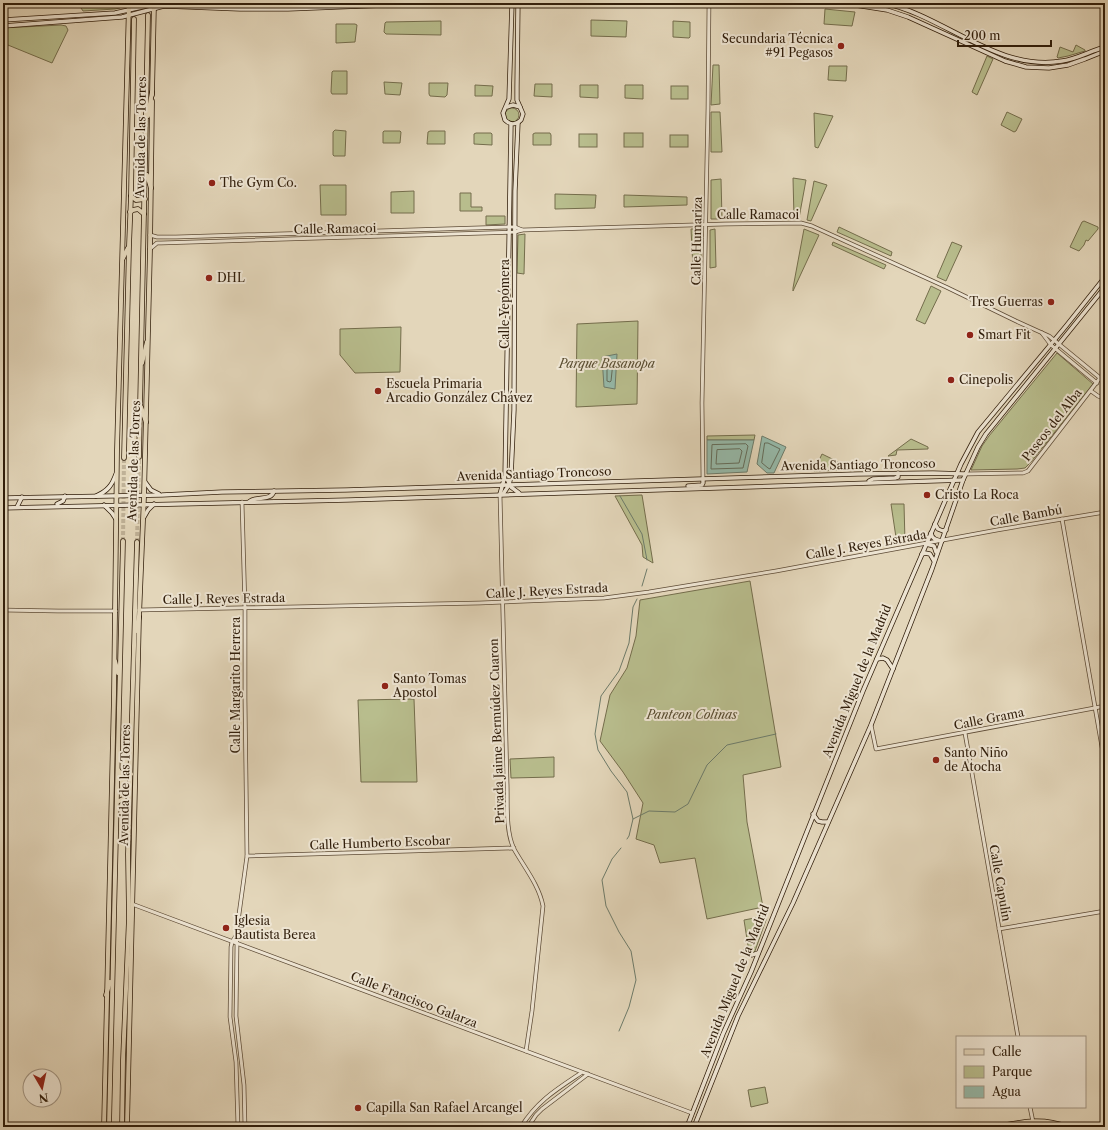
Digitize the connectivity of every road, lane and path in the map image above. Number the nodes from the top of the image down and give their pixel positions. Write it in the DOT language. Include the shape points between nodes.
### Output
graph roads {
  1 [pos="132,3"];
  2 [pos="160,3"];
  3 [pos="208,3"];
  4 [pos="280,3"];
  5 [pos="438,3"];
  6 [pos="512,3"];
  7 [pos="518,3"];
  8 [pos="687,3"];
  9 [pos="709,3"];
  10 [pos="884,3"];
  11 [pos="154,5"];
  12 [pos="241,6"];
  13 [pos="129,13"];
  14 [pos="148,15"];
  15 [pos="134,19"];
  16 [pos="3,20"];
  17 [pos="3,26"];
  18 [pos="1105,47"];
  19 [pos="1105,51"];
  20 [pos="152,92"];
  21 [pos="507,107"];
  22 [pos="520,107"];
  23 [pos="126,115"];
  24 [pos="132,115"];
  25 [pos="518,123"];
  26 [pos="510,124"];
  27 [pos="146,128"];
  28 [pos="146,172"];
  29 [pos="151,188"];
  30 [pos="131,196"];
  31 [pos="145,199"];
  32 [pos="130,212"];
  33 [pos="144,214"];
  34 [pos="706,225"];
  35 [pos="508,227"];
  36 [pos="515,227"];
  37 [pos="522,230"];
  38 [pos="508,232"];
  39 [pos="515,232"];
  40 [pos="150,234"];
  41 [pos="157,237"];
  42 [pos="157,243"];
  43 [pos="129,246"];
  44 [pos="150,250"];
  45 [pos="123,258"];
  46 [pos="1105,277"];
  47 [pos="1105,287"];
  48 [pos="1042,333"];
  49 [pos="1055,339"];
  50 [pos="148,342"];
  51 [pos="1060,344"];
  52 [pos="1051,345"];
  53 [pos="1055,349"];
  54 [pos="140,371"];
  55 [pos="1100,378"];
  56 [pos="1105,382"];
  57 [pos="1097,383"];
  58 [pos="1091,391"];
  59 [pos="1105,399"];
  60 [pos="140,403"];
  61 [pos="146,422"];
  62 [pos="139,457"];
  63 [pos="124,458"];
  64 [pos="118,469"];
  65 [pos="898,473"];
  66 [pos="956,473"];
  67 [pos="965,474"];
  68 [pos="505,476"];
  69 [pos="144,479"];
  70 [pos="703,479"];
  71 [pos="954,480"];
  72 [pos="963,480"];
  73 [pos="869,482"];
  74 [pos="503,485"];
  75 [pos="509,485"];
  76 [pos="671,489"];
  77 [pos="274,491"];
  78 [pos="222,492"];
  79 [pos="519,494"];
  80 [pos="162,495"];
  81 [pos="65,496"];
  82 [pos="117,496"];
  83 [pos="144,496"];
  84 [pos="501,496"];
  85 [pos="22,497"];
  86 [pos="93,497"];
  87 [pos="3,498"];
  88 [pos="221,502"];
  89 [pos="242,502"];
  90 [pos="249,502"];
  91 [pos="144,504"];
  92 [pos="154,504"];
  93 [pos="104,505"];
  94 [pos="117,505"];
  95 [pos="48,506"];
  96 [pos="17,507"];
  97 [pos="3,508"];
  98 [pos="1105,512"];
  99 [pos="143,518"];
  100 [pos="117,520"];
  101 [pos="1062,520"];
  102 [pos="935,524"];
  103 [pos="946,530"];
  104 [pos="931,532"];
  105 [pos="951,539"];
  106 [pos="123,541"];
  107 [pos="942,541"];
  108 [pos="137,542"];
  109 [pos="926,544"];
  110 [pos="921,555"];
  111 [pos="936,555"];
  112 [pos="934,561"];
  113 [pos="502,602"];
  114 [pos="245,608"];
  115 [pos="3,610"];
  116 [pos="139,610"];
  117 [pos="116,611"];
  118 [pos="139,617"];
  119 [pos="134,639"];
  120 [pos="877,659"];
  121 [pos="115,661"];
  122 [pos="893,669"];
  123 [pos="120,678"];
  124 [pos="1105,706"];
  125 [pos="1096,708"];
  126 [pos="872,725"];
  127 [pos="965,733"];
  128 [pos="1105,764"];
  129 [pos="118,770"];
  130 [pos="131,774"];
  131 [pos="117,802"];
  132 [pos="130,808"];
  133 [pos="813,814"];
  134 [pos="828,822"];
  135 [pos="514,848"];
  136 [pos="247,856"];
  137 [pos="131,904"];
  138 [pos="1105,911"];
  139 [pos="999,929"];
  140 [pos="236,936"];
  141 [pos="232,942"];
  142 [pos="237,944"];
  143 [pos="746,950"];
  144 [pos="758,953"];
  145 [pos="112,976"];
  146 [pos="106,995"];
  147 [pos="230,1005"];
  148 [pos="236,1005"];
  149 [pos="1018,1036"];
  150 [pos="526,1051"];
  151 [pos="581,1073"];
  152 [pos="588,1074"];
  153 [pos="1030,1108"];
  154 [pos="692,1114"];
  155 [pos="1033,1121"];
  156 [pos="104,1127"];
  157 [pos="109,1127"];
  158 [pos="122,1127"];
  159 [pos="127,1127"];
  160 [pos="238,1127"];
  161 [pos="244,1127"];
  162 [pos="521,1127"];
  163 [pos="528,1127"];
  164 [pos="687,1127"];
  165 [pos="694,1127"];
  166 [pos="996,1127"];
  167 [pos="1034,1127"];
  168 [pos="1067,1127"];
  1 -- 13 [label="main road, Avenida de las Torres"];
  2 -- 11 [label="main road"];
  3 -- 12 [label="main road"];
  4 -- 12 [label="main road"];
  5 -- 12 [label="main road" via="288,9"];
  6 -- 21 [label="main road"];
  7 -- 22 [label="main road" via="516,87"];
  8 -- 9 [label="main road"];
  9 -- 19 [label="main road" via="855,5 886,10 1005,61 1026,67 1049,68 1068,65"];
  9 -- 34 [label="street, Calle Humariza"];
  10 -- 18 [label="main road" via="911,12 1007,56 1028,62 1068,60"];
  11 -- 12 [label="main road"];
  11 -- 13 [label="main road"];
  11 -- 20 [label="main road, Avenida de las Torres"];
  13 -- 16 [label="main road"];
  13 -- 17 [label="main road" via="122,17 93,20"];
  13 -- 23 [label="main road, Avenida de las Torres"];
  14 -- 27 [label="main road, Avenida de las Torres"];
  15 -- 24 [label="main road, Avenida de las Torres"];
  20 -- 27 [label="main road"];
  20 -- 29 [label="main road, Avenida de las Torres"];
  21 -- 22 [label="main road"];
  21 -- 26 [label="main road" via="503,113 505,120"];
  22 -- 25 [label="main road" via="523,114"];
  23 -- 24 [label="main road"];
  23 -- 45 [label="main road, Avenida de las Torres"];
  24 -- 30 [label="main road, Avenida de las Torres"];
  25 -- 26 [label="main road"];
  25 -- 36 [label="main road, Calle Yepómera"];
  26 -- 35 [label="main road, Calle Yepómera"];
  27 -- 28 [label="main road, Avenida de las Torres"];
  28 -- 29 [label="main road"];
  28 -- 31 [label="main road, Avenida de las Torres"];
  29 -- 40 [label="main road, Avenida de las Torres"];
  30 -- 31 [label="main road" via="136,200"];
  30 -- 32 [label="main road, Avenida de las Torres"];
  31 -- 33 [label="main road, Avenida de las Torres"];
  32 -- 33 [label="main road" via="138,209"];
  32 -- 43 [label="main road, Avenida de las Torres"];
  33 -- 54 [label="main road, Avenida de las Torres"];
  34 -- 37 [label="street, Calle Ramacoi"];
  34 -- 48 [label="street, Calle Ramacoi" via="792,223 812,226"];
  34 -- 70 [label="street, Calle Humariza"];
  35 -- 36 [label="street, Calle Ramacoi"];
  35 -- 38 [label="main road, Calle Yepómera"];
  35 -- 41 [label="street, Calle Ramacoi"];
  36 -- 37 [label="street, Calle Ramacoi"];
  36 -- 39 [label="main road, Calle Yepómera"];
  37 -- 39 [label="street, Calle Ramacoi"];
  38 -- 39 [label="street, Calle Ramacoi"];
  38 -- 42 [label="street, Calle Ramacoi"];
  38 -- 68 [label="main road, Calle Yepómera"];
  39 -- 75 [label="main road, Calle Yepómera" via="514,410"];
  40 -- 41 [label="street, Calle Ramacoi"];
  40 -- 44 [label="main road, Avenida de las Torres"];
  41 -- 42 [label="street"];
  42 -- 44 [label="street"];
  43 -- 45 [label="main road"];
  43 -- 63 [label="main road, Avenida de las Torres"];
  44 -- 50 [label="main road, Avenida de las Torres"];
  45 -- 64 [label="main road, Avenida de las Torres"];
  46 -- 49 [label="main road, Avenida Miguel de la Madrid"];
  47 -- 51 [label="main road, Avenida Miguel de la Madrid"];
  48 -- 49 [label="street, Calle Ramacoi"];
  48 -- 52 [label="street, Calle Ramacoi"];
  49 -- 51 [label="street"];
  49 -- 52 [label="main road, Avenida Miguel de la Madrid"];
  50 -- 54 [label="main road"];
  50 -- 61 [label="main road, Avenida de las Torres"];
  51 -- 53 [label="main road, Avenida Miguel de la Madrid"];
  51 -- 55 [label="street"];
  52 -- 53 [label="street, Paseos del Alba"];
  52 -- 66 [label="main road, Avenida Miguel de la Madrid" via="978,432"];
  53 -- 57 [label="street, Paseos del Alba"];
  53 -- 67 [label="main road, Avenida Miguel de la Madrid" via="984,437"];
  54 -- 60 [label="main road, Avenida de las Torres"];
  55 -- 56 [label="street"];
  55 -- 57 [label="street, Paseos del Alba"];
  57 -- 58 [label="street, Paseos del Alba"];
  58 -- 59 [label="street, Paseos del Alba"];
  58 -- 67 [label="street, Paseos del Alba" via="1026,472"];
  60 -- 61 [label="main road"];
  60 -- 62 [label="main road, Avenida de las Torres"];
  61 -- 69 [label="main road, Avenida de las Torres"];
  64 -- 82 [label="main road, Avenida de las Torres"];
  64 -- 86 [label="main road" via="111,486 102,494"];
  65 -- 66 [label="main road, Avenida Santiago Troncoso"];
  65 -- 70 [label="main road, Avenida Santiago Troncoso"];
  65 -- 73 [label="main road" via="898,477 895,478 873,479"];
  66 -- 67 [label="main road, Paseos del Alba"];
  66 -- 71 [label="main road, Avenida Miguel de la Madrid"];
  67 -- 72 [label="main road, Avenida Miguel de la Madrid"];
  68 -- 74 [label="main road, Calle Yepómera"];
  68 -- 75 [label="main road"];
  69 -- 80 [label="main road" via="148,488"];
  69 -- 83 [label="main road, Avenida de las Torres"];
  70 -- 75 [label="main road, Avenida Santiago Troncoso"];
  70 -- 76 [label="main road" via="702,485"];
  71 -- 72 [label="main road, Avenida Santiago Troncoso"];
  71 -- 73 [label="main road, Avenida Santiago Troncoso"];
  71 -- 102 [label="main road, Avenida Miguel de la Madrid"];
  72 -- 103 [label="main road, Avenida Miguel de la Madrid"];
  73 -- 76 [label="main road, Avenida Santiago Troncoso"];
  74 -- 75 [label="main road, Avenida Santiago Troncoso"];
  74 -- 77 [label="main road, Avenida Santiago Troncoso"];
  74 -- 84 [label="main road, Calle Yepómera"];
  75 -- 79 [label="main road"];
  75 -- 84 [label="main road"];
  76 -- 79 [label="main road, Avenida Santiago Troncoso"];
  77 -- 78 [label="main road, Avenida Santiago Troncoso"];
  77 -- 90 [label="main road" via="271,497 256,498"];
  78 -- 80 [label="main road, Avenida Santiago Troncoso"];
  78 -- 88 [label="main road"];
  79 -- 84 [label="main road, Avenida Santiago Troncoso"];
  80 -- 83 [label="main road, Avenida Santiago Troncoso"];
  81 -- 85 [label="main road"];
  81 -- 86 [label="main road"];
  81 -- 95 [label="main road" via="62,502"];
  82 -- 83 [label="main road, Avenida Santiago Troncoso"];
  82 -- 86 [label="main road"];
  82 -- 94 [label="main road, Avenida de las Torres"];
  83 -- 91 [label="main road, Avenida de las Torres"];
  84 -- 90 [label="main road, Avenida Santiago Troncoso"];
  84 -- 113 [label="street, Privada Jaime Bermúdez Cuaron"];
  85 -- 87 [label="main road"];
  85 -- 96 [label="main road"];
  88 -- 89 [label="main road, Avenida Santiago Troncoso"];
  88 -- 92 [label="main road, Avenida Santiago Troncoso"];
  89 -- 90 [label="main road, Avenida Santiago Troncoso"];
  89 -- 114 [label="street, Calle Margarito Herrera"];
  91 -- 92 [label="main road, Avenida Santiago Troncoso"];
  91 -- 94 [label="main road, Avenida Santiago Troncoso"];
  91 -- 99 [label="main road, Avenida de las Torres"];
  92 -- 99 [label="main road"];
  93 -- 94 [label="main road, Avenida Santiago Troncoso"];
  93 -- 95 [label="main road, Avenida Santiago Troncoso"];
  93 -- 100 [label="main road"];
  94 -- 100 [label="main road, Avenida de las Torres"];
  95 -- 96 [label="main road, Avenida Santiago Troncoso"];
  96 -- 97 [label="main road, Avenida Santiago Troncoso"];
  98 -- 101 [label="street, Calle Bambú"];
  99 -- 116 [label="main road, Avenida de las Torres"];
  100 -- 117 [label="main road, Avenida de las Torres"];
  101 -- 105 [label="street, Calle Bambú"];
  101 -- 125 [label="street"];
  102 -- 103 [label="main road" via="938,529"];
  102 -- 104 [label="main road, Avenida Miguel de la Madrid"];
  103 -- 107 [label="main road, Avenida Miguel de la Madrid"];
  104 -- 107 [label="main road" via="935,540"];
  104 -- 109 [label="main road, Avenida Miguel de la Madrid"];
  105 -- 107 [label="street, Calle J. Reyes Estrada"];
  106 -- 123 [label="main road, Avenida de las Torres"];
  107 -- 109 [label="street, Calle J. Reyes Estrada"];
  107 -- 111 [label="main road, Avenida Miguel de la Madrid"];
  108 -- 119 [label="main road, Avenida de las Torres"];
  109 -- 110 [label="main road, Avenida Miguel de la Madrid"];
  109 -- 111 [label="main road" via="934,546"];
  109 -- 113 [label="street, Calle J. Reyes Estrada" via="632,594 580,600"];
  110 -- 112 [label="main road" via="928,553"];
  110 -- 120 [label="main road, Avenida Miguel de la Madrid"];
  111 -- 112 [label="main road, Avenida Miguel de la Madrid"];
  112 -- 122 [label="main road, Avenida Miguel de la Madrid"];
  113 -- 114 [label="street, Calle J. Reyes Estrada"];
  113 -- 135 [label="street, Privada Jaime Bermúdez Cuaron" via="507,789 510,835"];
  114 -- 116 [label="street, Calle J. Reyes Estrada"];
  114 -- 136 [label="street, Calle Margarito Herrera"];
  115 -- 117 [label="street"];
  116 -- 118 [label="main road, Avenida de las Torres"];
  117 -- 121 [label="main road, Avenida de las Torres"];
  118 -- 119 [label="main road"];
  118 -- 137 [label="main road, Avenida de las Torres"];
  119 -- 130 [label="main road, Avenida de las Torres"];
  120 -- 122 [label="main road" via="887,660"];
  120 -- 133 [label="main road, Avenida Miguel de la Madrid"];
  121 -- 123 [label="main road"];
  121 -- 146 [label="main road, Avenida de las Torres"];
  122 -- 126 [label="main road, Avenida Miguel de la Madrid"];
  123 -- 129 [label="main road, Avenida de las Torres"];
  124 -- 125 [label="street, Calle Grama"];
  125 -- 127 [label="street, Calle Grama"];
  125 -- 128 [label="street"];
  126 -- 127 [label="street, Calle Grama" via="876,749"];
  126 -- 134 [label="main road, Avenida Miguel de la Madrid"];
  127 -- 139 [label="street, Calle Capulín"];
  129 -- 130 [label="main road" via="123,777"];
  129 -- 131 [label="main road, Avenida de las Torres"];
  130 -- 132 [label="main road, Avenida de las Torres"];
  131 -- 132 [label="main road" via="125,800"];
  131 -- 145 [label="main road, Avenida de las Torres"];
  132 -- 137 [label="main road, Avenida de las Torres" via="128,854"];
  133 -- 134 [label="main road" via="818,821"];
  133 -- 144 [label="main road, Avenida Miguel de la Madrid"];
  134 -- 165 [label="main road, Avenida Miguel de la Madrid" via="775,942 738,1016"];
  135 -- 136 [label="street, Calle Humberto Escobar"];
  135 -- 150 [label="street, Privada Jaime Bermúdez Cuaron" via="531,877 543,906"];
  136 -- 140 [label="street, Calle Margarito Herrera"];
  137 -- 141 [label="street, Calle Francisco Galarza"];
  137 -- 158 [label="main road, Avenida de las Torres"];
  137 -- 159 [label="main road, Avenida de las Torres"];
  138 -- 139 [label="street"];
  139 -- 149 [label="street, Calle Capulín"];
  140 -- 141 [label="street"];
  140 -- 142 [label="street"];
  141 -- 142 [label="street, Calle Francisco Galarza"];
  141 -- 147 [label="street"];
  142 -- 148 [label="street"];
  142 -- 150 [label="street, Calle Francisco Galarza"];
  143 -- 144 [label="main road" via="752,955"];
  144 -- 154 [label="main road, Avenida Miguel de la Madrid"];
  145 -- 146 [label="main road"];
  145 -- 157 [label="main road, Avenida de las Torres"];
  146 -- 156 [label="main road, Avenida de las Torres"];
  147 -- 148 [label="street"];
  147 -- 160 [label="street" via="236,1062"];
  148 -- 161 [label="street" via="244,1085"];
  150 -- 151 [label="street, Calle Francisco Galarza"];
  151 -- 152 [label="street, Calle Francisco Galarza"];
  151 -- 162 [label="street" via="533,1109"];
  152 -- 154 [label="street, Calle Francisco Galarza"];
  152 -- 163 [label="street" via="539,1111"];
  153 -- 155 [label="street"];
  154 -- 164 [label="main road, Avenida Miguel de la Madrid"];
  155 -- 166 [label="main road"];
  155 -- 167 [label="street"];
  155 -- 168 [label="main road" via="1052,1122"];
}
